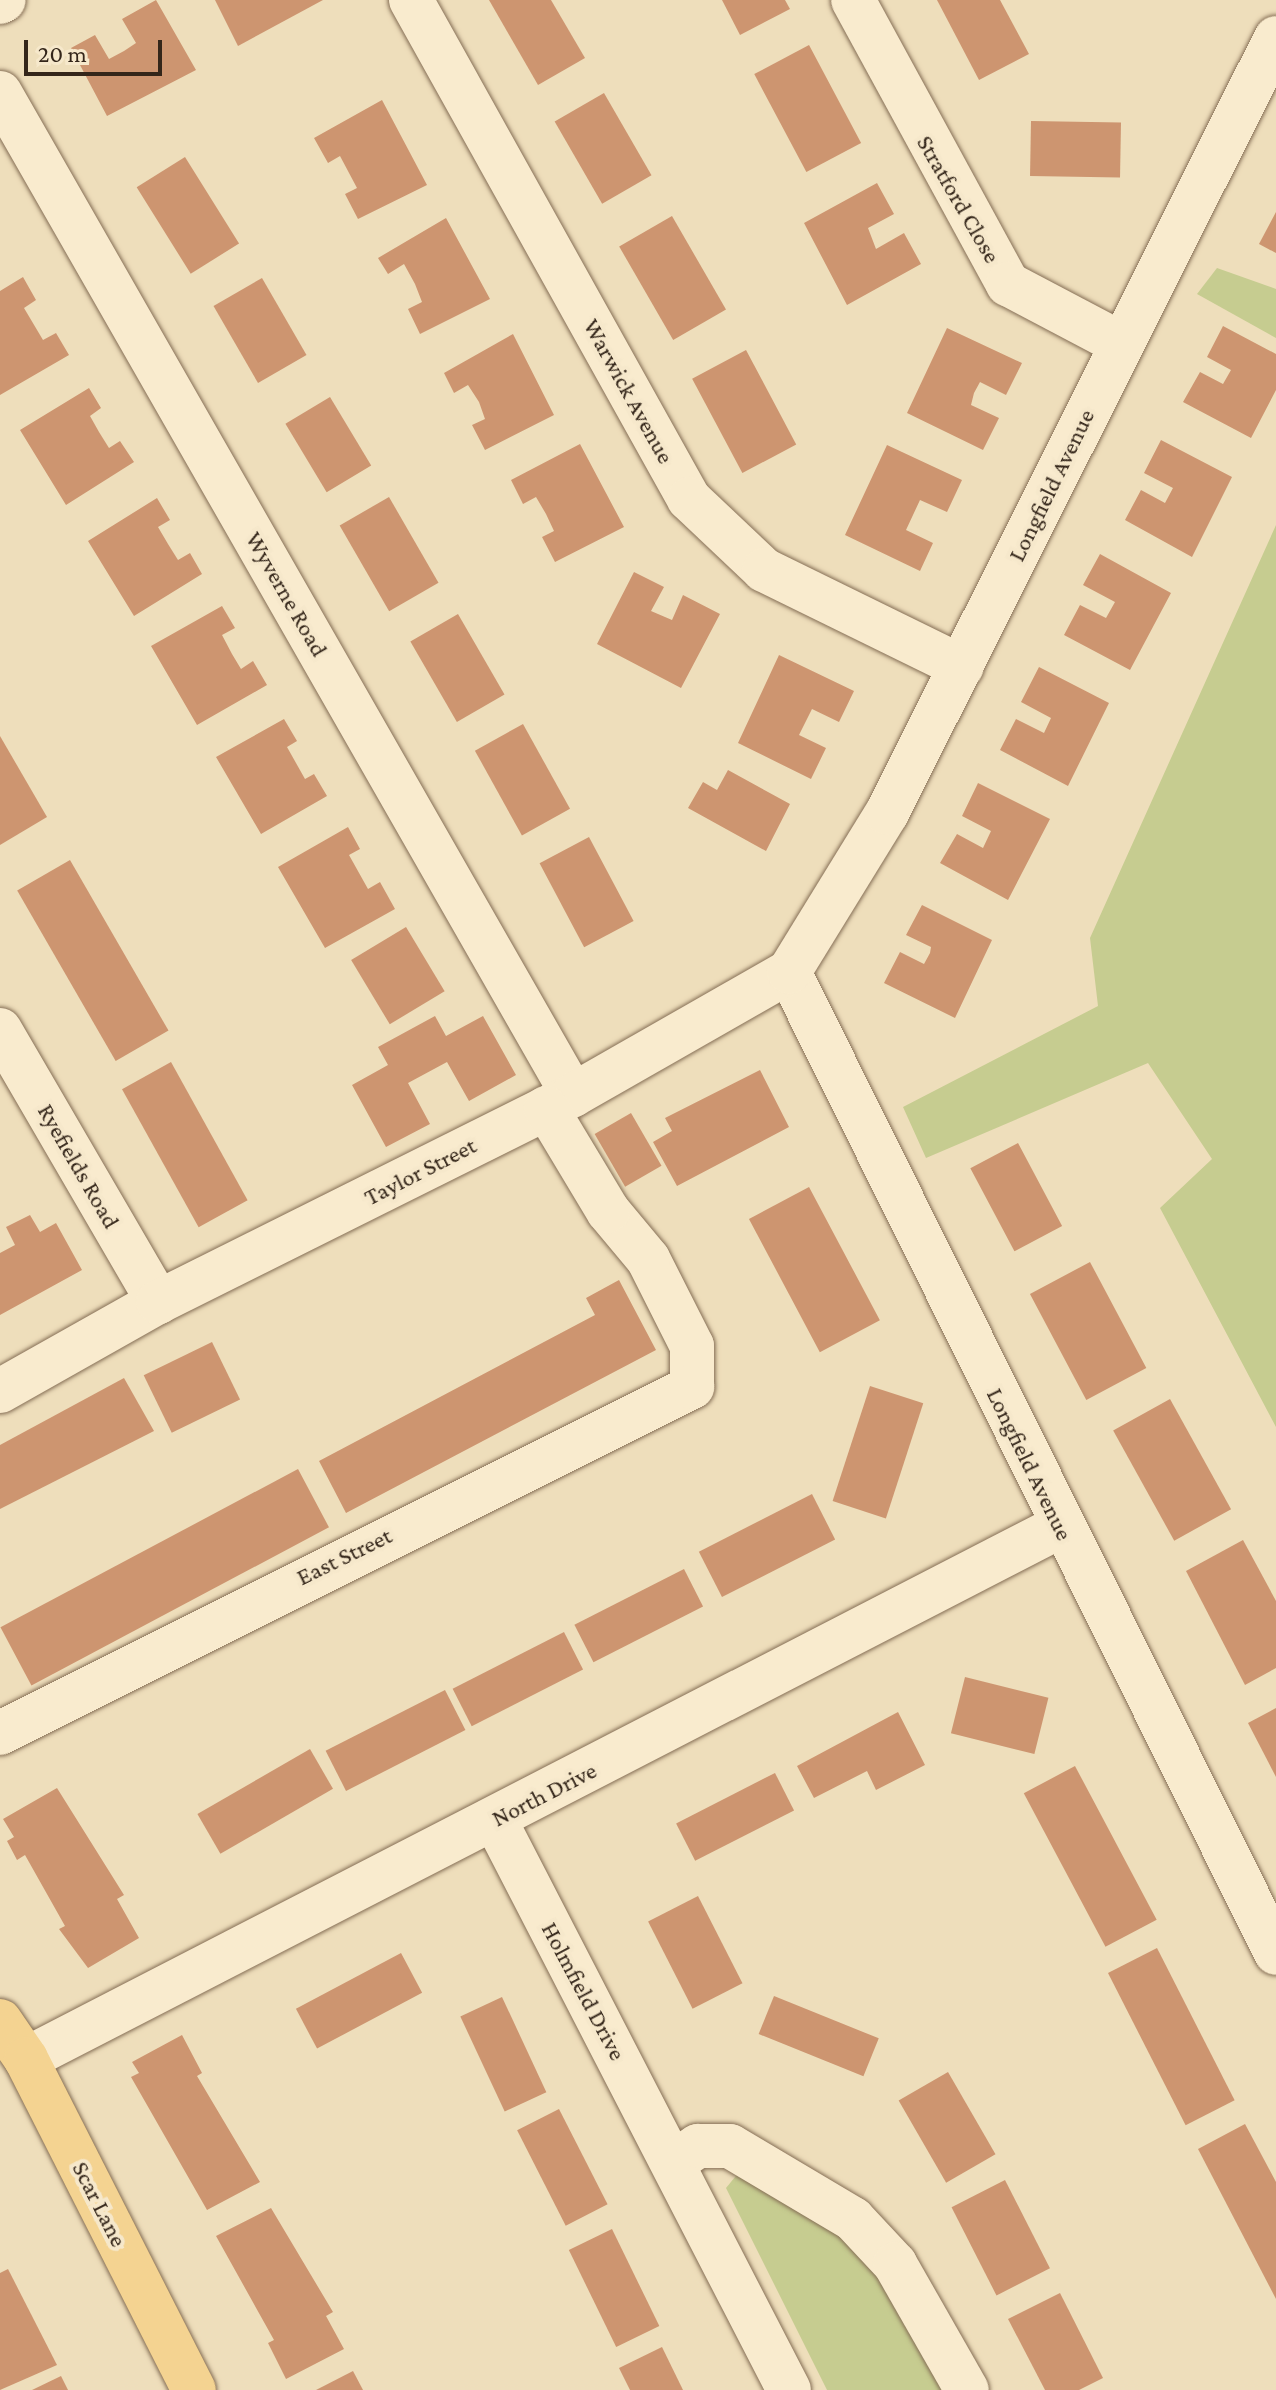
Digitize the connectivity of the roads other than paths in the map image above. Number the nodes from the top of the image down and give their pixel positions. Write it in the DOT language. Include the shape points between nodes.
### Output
graph roads {
  1 [pos="411,0"];
  2 [pos="853,0"];
  3 [pos="1276,38"];
  4 [pos="0,93"];
  5 [pos="1120,343"];
  6 [pos="962,667"];
  7 [pos="819,927"];
  8 [pos="789,972"];
  9 [pos="0,1030"];
  10 [pos="560,1102"];
  11 [pos="158,1302"];
  12 [pos="692,1387"];
  13 [pos="0,1391"];
  14 [pos="1061,1526"];
  15 [pos="0,1733"];
  16 [pos="495,1820"];
  17 [pos="1276,1953"];
  18 [pos="0,2021"];
  19 [pos="26,2059"];
  20 [pos="674,2162"];
  21 [pos="194,2390"];
  22 [pos="789,2390"];
  23 [pos="967,2390"];
  1 -- 6 [label="street, Warwick Avenue" via="689,499 764,570"];
  2 -- 5 [label="street, Stratford Close" via="1008,284"];
  3 -- 5 [label="street, Longfield Avenue"];
  4 -- 10 [label="street, Wyverne Road"];
  5 -- 6 [label="street, Longfield Avenue"];
  6 -- 7 [label="street, Longfield Avenue"];
  7 -- 8 [label="street, Taylor Street"];
  8 -- 10 [label="street, Taylor Street"];
  8 -- 14 [label="street, Longfield Avenue"];
  9 -- 11 [label="street, Ryefields Road"];
  10 -- 11 [label="street, Taylor Street"];
  10 -- 12 [label="street, Wyverne Road" via="608,1211 648,1259 692,1346"];
  11 -- 13 [label="street, Taylor Street"];
  12 -- 15 [label="street, East Street"];
  14 -- 16 [label="street, North Drive"];
  14 -- 17 [label="street, Longfield Avenue"];
  16 -- 19 [label="street, North Drive"];
  16 -- 20 [label="street, Holmfield Drive"];
  18 -- 19 [label="main road, Scar Lane"];
  19 -- 21 [label="main road, Scar Lane"];
  20 -- 22 [label="street, Holmfield Drive"];
  20 -- 23 [label="street" via="698,2146 730,2146 853,2219 895,2264"];
}
